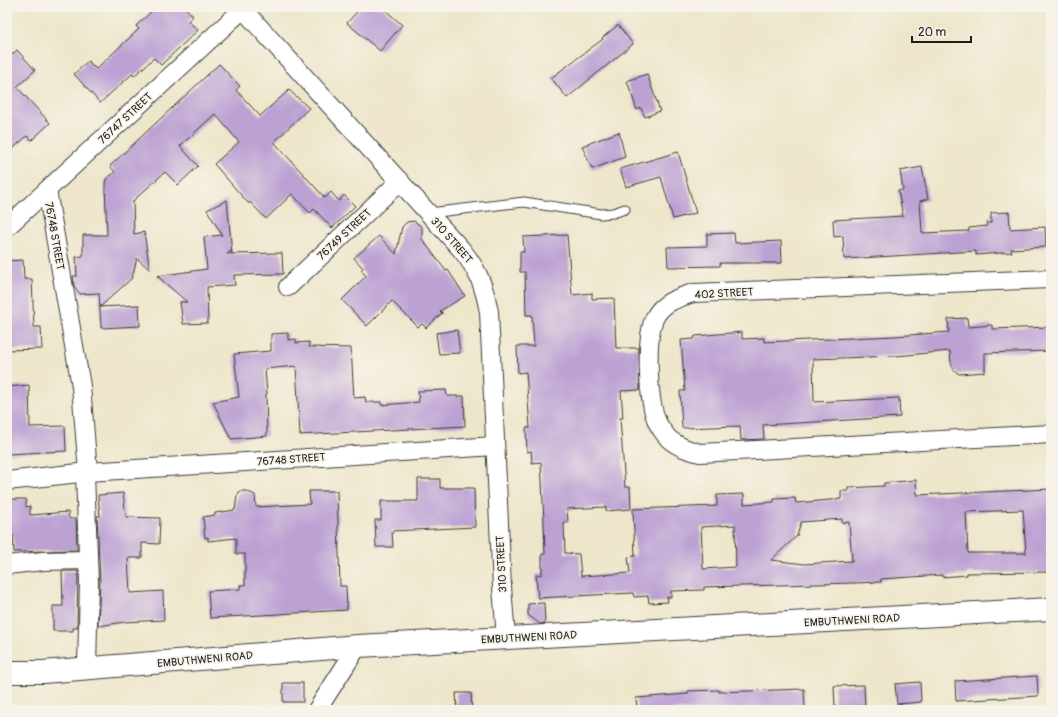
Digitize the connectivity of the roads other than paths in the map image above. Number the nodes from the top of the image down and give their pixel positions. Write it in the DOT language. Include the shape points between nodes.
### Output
graph roads {
  1 [pos="242,8"];
  2 [pos="400,181"];
  3 [pos="47,190"];
  4 [pos="625,209"];
  5 [pos="429,213"];
  6 [pos="7,227"];
  7 [pos="1051,280"];
  8 [pos="288,287"];
  9 [pos="1051,434"];
  10 [pos="495,446"];
  11 [pos="86,472"];
  12 [pos="7,482"];
  13 [pos="88,560"];
  14 [pos="7,565"];
  15 [pos="1051,609"];
  16 [pos="506,638"];
  17 [pos="358,646"];
  18 [pos="87,668"];
  19 [pos="7,672"];
  20 [pos="317,710"];
  1 -- 2 [label="street, 310 STREET"];
  1 -- 3 [label="street, 76747 STREET"];
  2 -- 5 [label="street, 310 STREET"];
  2 -- 8 [label="street, 76749 STREET"];
  3 -- 6 [label="street, 76747 STREET"];
  3 -- 11 [label="street, 76748 STREET" via="81,386"];
  4 -- 5 [label="lane" via="601,214 524,202"];
  5 -- 10 [label="street, 310 STREET" via="474,266 485,288 489,312"];
  7 -- 9 [label="street, 402 STREET" via="693,293 669,301 655,317 650,337 649,370 656,420 669,439 682,448 700,453"];
  10 -- 11 [label="street, 76748 STREET"];
  10 -- 16 [label="street, 310 STREET"];
  11 -- 12 [label="street, 76748 STREET"];
  11 -- 13 [label="street"];
  13 -- 14 [label="street"];
  13 -- 18 [label="street"];
  15 -- 16 [label="street, EMBUTHWENI ROAD"];
  16 -- 17 [label="street, EMBUTHWENI ROAD"];
  17 -- 18 [label="street, EMBUTHWENI ROAD"];
  17 -- 20 [label="street"];
  18 -- 19 [label="street, EMBUTHWENI ROAD"];
}
